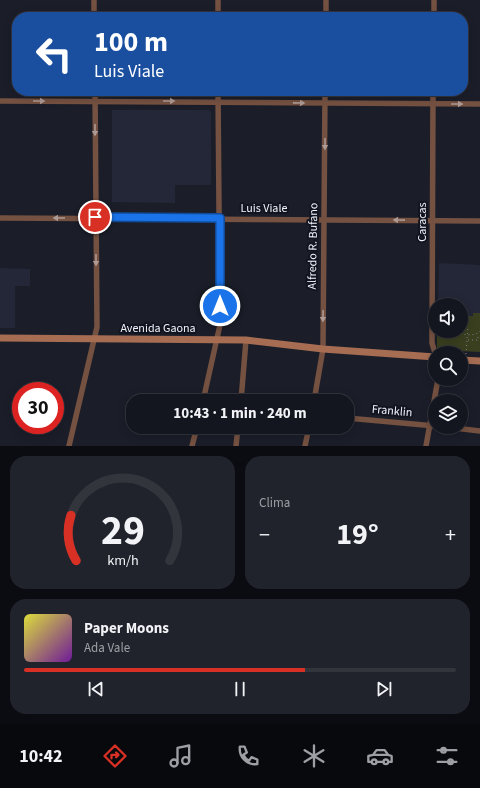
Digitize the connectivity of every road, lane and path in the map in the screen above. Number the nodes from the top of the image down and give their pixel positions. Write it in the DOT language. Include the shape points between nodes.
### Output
graph roads {
  1 [pos="94,0"];
  2 [pos="218,0"];
  3 [pos="326,0"];
  4 [pos="434,0"];
  5 [pos="94,12"];
  6 [pos="218,12"];
  7 [pos="326,12"];
  8 [pos="434,12"];
  9 [pos="95,96"];
  10 [pos="218,96"];
  11 [pos="325,96"];
  12 [pos="434,96"];
  13 [pos="0,101"];
  14 [pos="95,101"];
  15 [pos="218,101"];
  16 [pos="325,103"];
  17 [pos="433,104"];
  18 [pos="480,104"];
  19 [pos="95,217"];
  20 [pos="0,218"];
  21 [pos="220,218"];
  22 [pos="324,219"];
  23 [pos="433,221"];
  24 [pos="480,221"];
  25 [pos="480,331"];
  26 [pos="478,334"];
  27 [pos="468,335"];
  28 [pos="0,338"];
  29 [pos="218,339"];
  30 [pos="94,340"];
  31 [pos="246,340"];
  32 [pos="467,340"];
  33 [pos="433,346"];
  34 [pos="466,346"];
  35 [pos="323,349"];
  36 [pos="428,356"];
  37 [pos="468,360"];
  38 [pos="480,361"];
  39 [pos="205,394"];
  40 [pos="242,394"];
  41 [pos="315,394"];
  42 [pos="354,419"];
  43 [pos="428,426"];
  44 [pos="468,430"];
  45 [pos="480,431"];
  46 [pos="195,434"];
  47 [pos="237,434"];
  48 [pos="308,434"];
  49 [pos="430,434"];
  50 [pos="69,446"];
  51 [pos="192,446"];
  52 [pos="236,446"];
  53 [pos="305,446"];
  54 [pos="426,446"];
  1 -- 5 [label="street"];
  2 -- 6 [label="street"];
  3 -- 7 [label="street"];
  4 -- 8 [label="street"];
  9 -- 14 [label="street"];
  10 -- 15 [label="street"];
  11 -- 16 [label="street, Alfredo R. Bufano"];
  12 -- 17 [label="street, Caracas"];
  13 -- 14 [label="street, one-way"];
  14 -- 15 [label="street, one-way"];
  14 -- 19 [label="street, one-way"];
  15 -- 16 [label="street, one-way"];
  15 -- 21 [label="street"];
  16 -- 17 [label="street"];
  16 -- 22 [label="street, Alfredo R. Bufano, one-way"];
  17 -- 18 [label="street, one-way"];
  17 -- 23 [label="street, Caracas"];
  19 -- 20 [label="street, Luis Viale, one-way"];
  19 -- 21 [label="street, Luis Viale"];
  19 -- 30 [label="street, one-way" via="97,327"];
  21 -- 22 [label="street, Luis Viale"];
  21 -- 29 [label="street"];
  23 -- 22 [label="street, Luis Viale, one-way"];
  22 -- 35 [label="street, Alfredo R. Bufano, one-way"];
  23 -- 24 [label="street, Luis Viale"];
  23 -- 33 [label="street, Caracas"];
  25 -- 26 [label="path"];
  26 -- 27 [label="path"];
  26 -- 32 [label="path" via="478,340"];
  28 -- 30 [label="main road, Avenida Gaona"];
  29 -- 30 [label="main road, Avenida Gaona"];
  29 -- 31 [label="main road, Avenida Gaona"];
  29 -- 39 [label="street"];
  30 -- 50 [label="street"];
  31 -- 35 [label="main road, Avenida Gaona"];
  31 -- 40 [label="street"];
  32 -- 34 [label="path"];
  35 -- 36 [label="main road, Avenida Gaona"];
  35 -- 41 [label="street, Alfredo R. Bufano"];
  37 -- 38 [label="main road"];
  42 -- 43 [label="street, Franklin"];
  44 -- 45 [label="street"];
  46 -- 51 [label="street"];
  47 -- 52 [label="street"];
  48 -- 53 [label="street"];
  49 -- 54 [label="street"];
}
